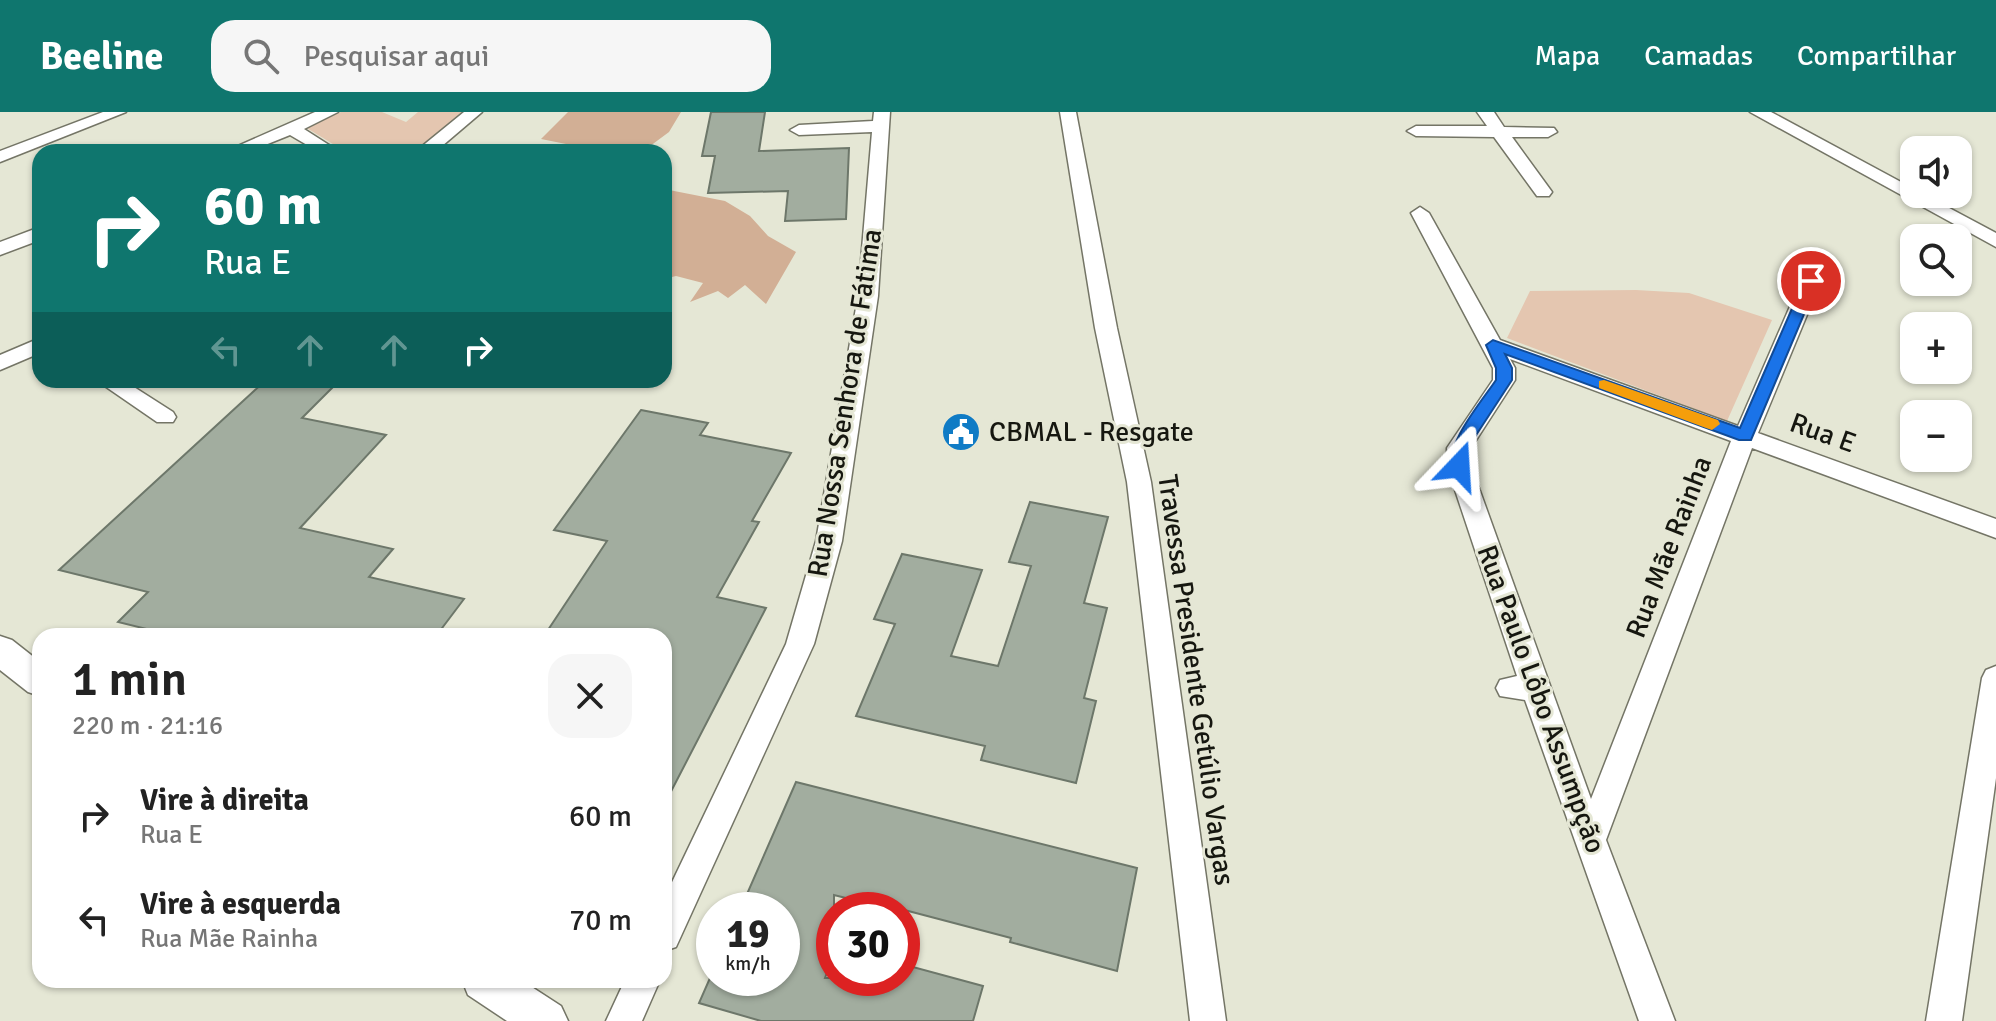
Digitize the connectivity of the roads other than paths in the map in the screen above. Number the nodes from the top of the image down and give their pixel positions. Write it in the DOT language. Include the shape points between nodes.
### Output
graph roads {
  1 [pos="118,112"];
  2 [pos="330,112"];
  3 [pos="474,112"];
  4 [pos="1068,112"];
  5 [pos="1485,112"];
  6 [pos="1758,112"];
  7 [pos="881,119"];
  8 [pos="291,128"];
  9 [pos="799,130"];
  10 [pos="1416,131"];
  11 [pos="1498,131"];
  12 [pos="1548,132"];
  13 [pos="34,144"];
  14 [pos="252,144"];
  15 [pos="318,144"];
  16 [pos="434,144"];
  17 [pos="32,145"];
  18 [pos="0,157"];
  19 [pos="1543,192"];
  20 [pos="1420,213"];
  21 [pos="32,236"];
  22 [pos="1996,241"];
  23 [pos="0,249"];
  24 [pos="1811,281"];
  25 [pos="1493,345"];
  26 [pos="32,349"];
  27 [pos="0,363"];
  28 [pos="120,388"];
  29 [pos="165,417"];
  30 [pos="1745,436"];
  31 [pos="1996,529"];
  32 [pos="1996,678"];
  33 [pos="1591,838"];
  34 [pos="672,918"];
  35 [pos="495,988"];
  36 [pos="639,988"];
  37 [pos="546,1021"];
  38 [pos="624,1021"];
  39 [pos="1208,1021"];
  40 [pos="1657,1021"];
  41 [pos="1944,1021"];
  1 -- 13 [label="street"];
  2 -- 8 [label="street"];
  3 -- 16 [label="street"];
  4 -- 39 [label="street, Travessa Presidente Getúlio Vargas" via="1139,482"];
  5 -- 11 [label="street"];
  6 -- 22 [label="street"];
  7 -- 9 [label="street, Rua Nossa Senhora de Fátima"];
  7 -- 34 [label="street, Rua Nossa Senhora de Fátima" via="868,296 829,541 800,644"];
  8 -- 14 [label="street"];
  8 -- 15 [label="street"];
  10 -- 11 [label="street"];
  11 -- 12 [label="street"];
  11 -- 19 [label="street"];
  17 -- 18 [label="street"];
  20 -- 25 [label="street, Rua Paulo Lôbo Assumpção"];
  21 -- 23 [label="street"];
  24 -- 30 [label="street, Rua Mãe Rainha"];
  25 -- 30 [label="street, Rua E"];
  25 -- 33 [label="street, Rua Paulo Lôbo Assumpção" via="1504,380 1459,448 1459,466 1523,688"];
  26 -- 27 [label="street"];
  28 -- 29 [label="street"];
  30 -- 31 [label="street, Rua E"];
  30 -- 33 [label="street, Rua Mãe Rainha"];
  32 -- 41 [label="street"];
  33 -- 40 [label="street, Rua Paulo Lôbo Assumpção"];
  35 -- 37 [label="street"];
  36 -- 38 [label="street"];
}
